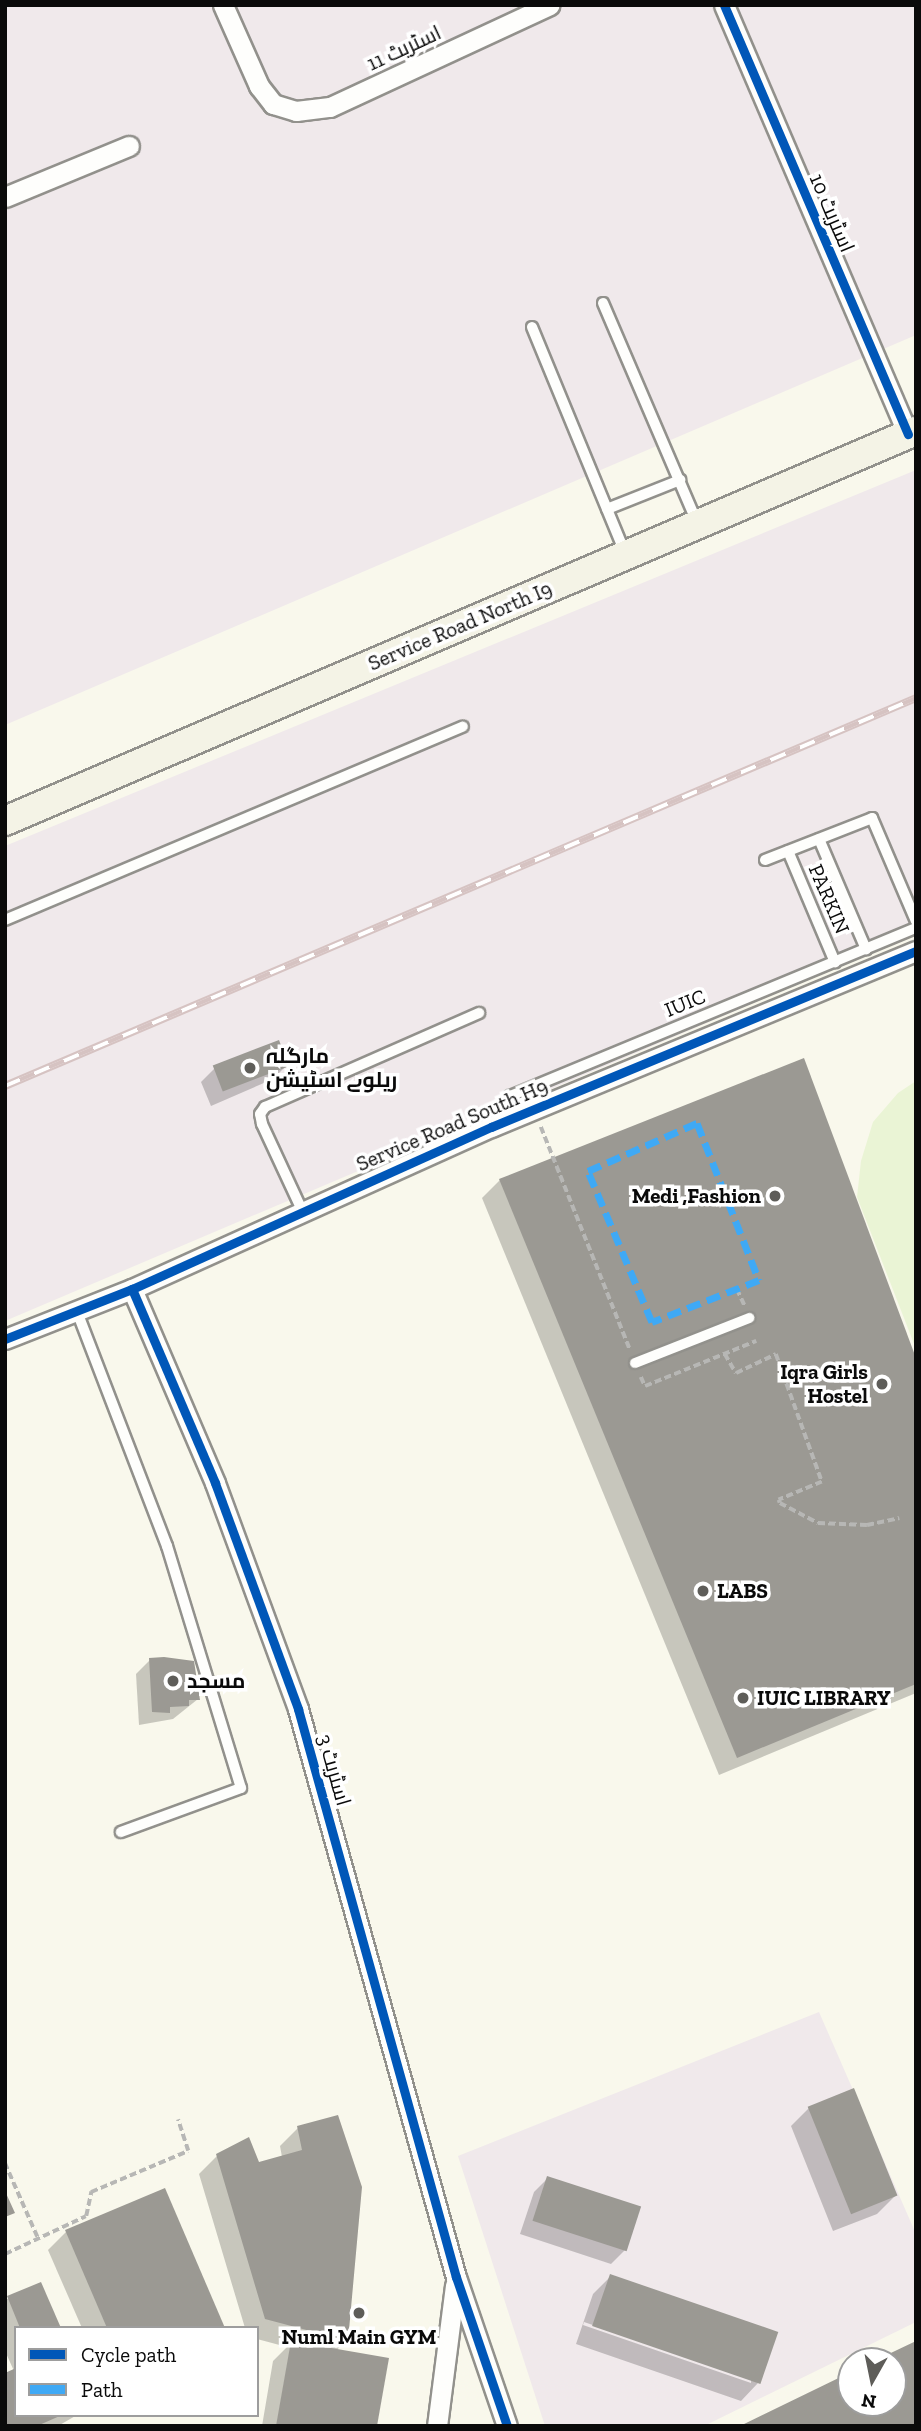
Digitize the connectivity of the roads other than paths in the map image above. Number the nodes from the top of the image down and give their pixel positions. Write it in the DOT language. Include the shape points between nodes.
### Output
graph roads {
  1 [pos="223,5"];
  2 [pos="550,5"];
  3 [pos="724,5"];
  4 [pos="129,146"];
  5 [pos="5,197"];
  6 [pos="603,303"];
  7 [pos="532,327"];
  8 [pos="912,433"];
  9 [pos="680,480"];
  10 [pos="607,509"];
  11 [pos="698,523"];
  12 [pos="626,555"];
  13 [pos="463,727"];
  14 [pos="5,821"];
  15 [pos="819,839"];
  16 [pos="788,851"];
  17 [pos="765,860"];
  18 [pos="5,920"];
  19 [pos="916,921"];
  20 [pos="916,928"];
  21 [pos="871,947"];
  22 [pos="916,951"];
  23 [pos="835,962"];
  24 [pos="479,1013"];
  25 [pos="526,1112"];
  26 [pos="301,1208"];
  27 [pos="132,1289"];
  28 [pos="76,1309"];
  29 [pos="749,1318"];
  30 [pos="5,1339"];
  31 [pos="635,1363"];
  32 [pos="121,1832"];
  33 [pos="456,2277"];
  34 [pos="437,2426"];
  35 [pos="507,2426"];
  1 -- 2 [label="street, اسٹریٹ 11" via="258,86 273,104 296,111 330,107"];
  3 -- 8 [label="street, اسٹریٹ 10"];
  4 -- 5 [label="street"];
  6 -- 9 [label="lane"];
  7 -- 10 [label="lane"];
  8 -- 11 [label="main road, Service Road North I9"];
  9 -- 10 [label="lane"];
  9 -- 11 [label="lane"];
  10 -- 12 [label="lane"];
  11 -- 12 [label="main road, Service Road North I9"];
  12 -- 14 [label="main road, Service Road North I9"];
  13 -- 18 [label="lane"];
  15 -- 16 [label="lane"];
  15 -- 19 [label="lane" via="872,818"];
  15 -- 21 [label="lane"];
  16 -- 17 [label="lane"];
  16 -- 23 [label="lane, PARKIN"];
  20 -- 21 [label="lane, IUIC"];
  21 -- 23 [label="lane, IUIC"];
  22 -- 25 [label="street, Service Road South H9"];
  23 -- 25 [label="lane, IUIC" via="510,1096"];
  24 -- 26 [label="lane" via="265,1107 262,1124"];
  25 -- 26 [label="street, Service Road South H9"];
  26 -- 27 [label="street, Service Road South H9"];
  27 -- 28 [label="street, Service Road South H9"];
  27 -- 33 [label="street, اسٹریٹ 3" via="215,1483 298,1709"];
  28 -- 30 [label="street, Service Road South H9"];
  28 -- 32 [label="lane" via="167,1546 241,1788"];
  29 -- 31 [label="lane"];
  33 -- 34 [label="street" via="452,2341"];
  33 -- 35 [label="street, اسٹریٹ 3"];
}
